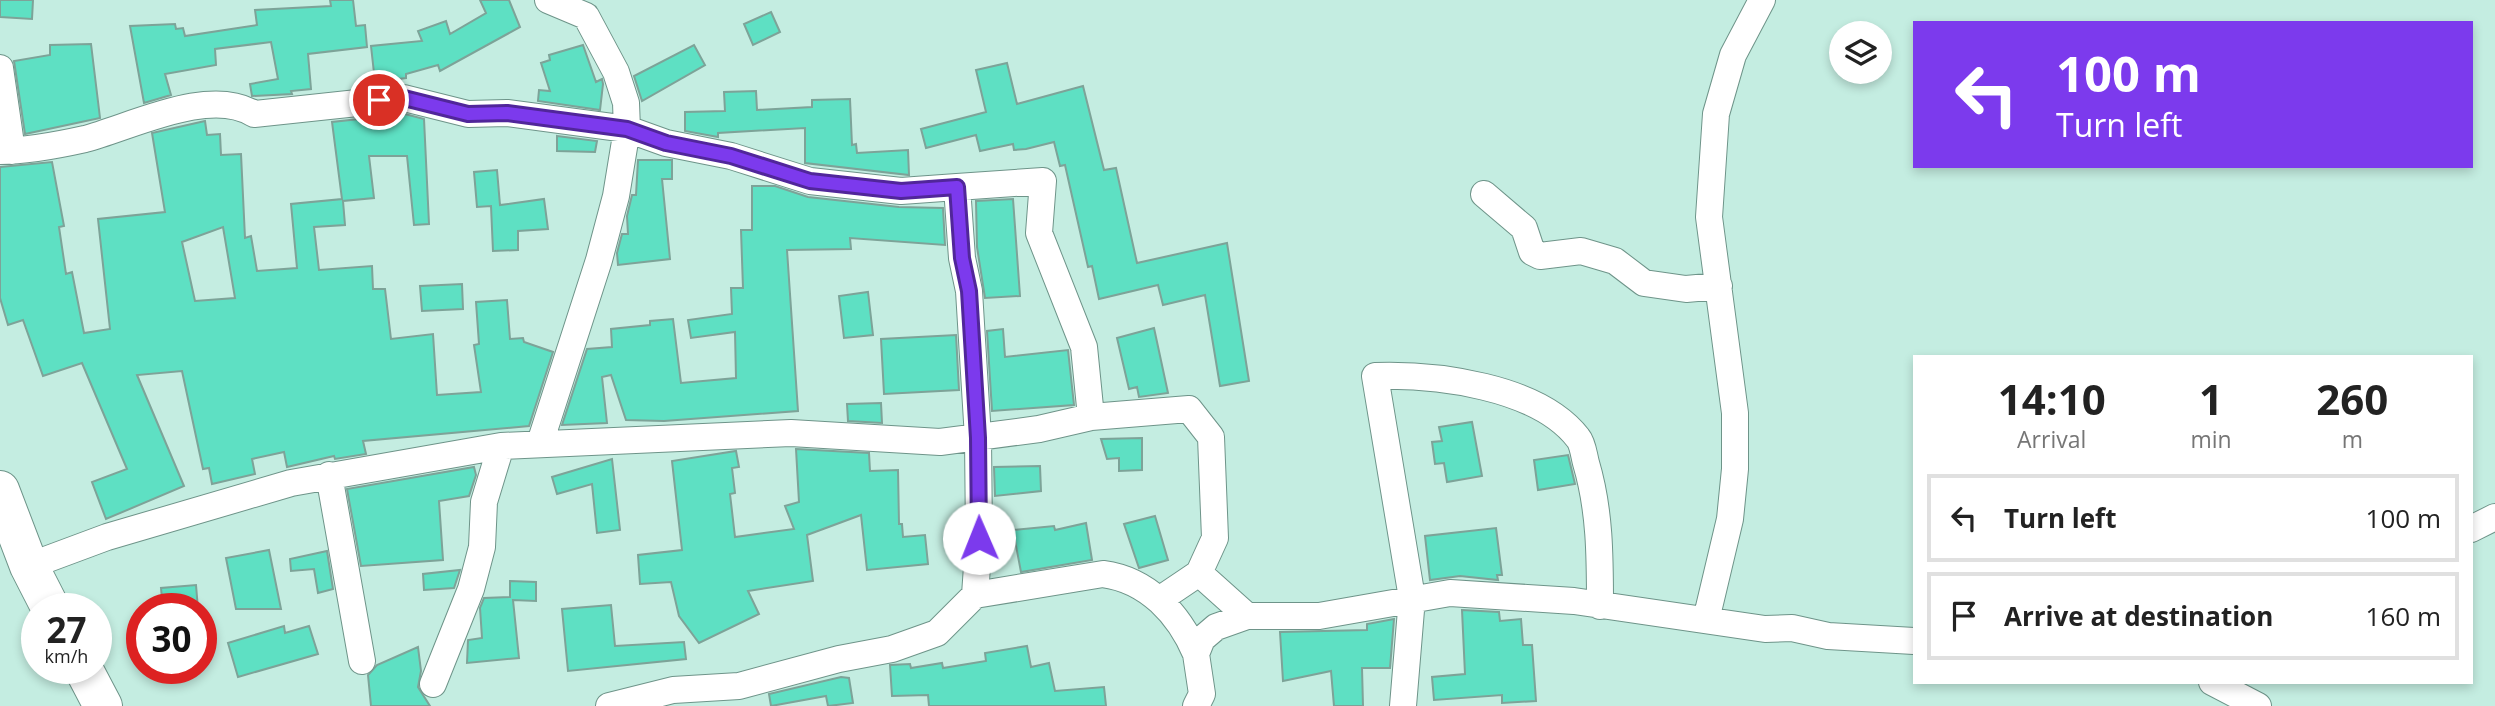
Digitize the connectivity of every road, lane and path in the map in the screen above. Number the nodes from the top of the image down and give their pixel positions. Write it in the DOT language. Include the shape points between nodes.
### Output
graph roads {
  1 [pos="548,0"];
  2 [pos="1762,0"];
  3 [pos="0,68"];
  4 [pos="627,129"];
  5 [pos="6,151"];
  6 [pos="957,187"];
  7 [pos="1484,194"];
  8 [pos="1719,286"];
  9 [pos="1091,417"];
  10 [pos="978,438"];
  11 [pos="540,443"];
  12 [pos="501,446"];
  13 [pos="329,475"];
  14 [pos="0,490"];
  15 [pos="2495,517"];
  16 [pos="2473,528"];
  17 [pos="29,566"];
  18 [pos="1199,573"];
  19 [pos="43,593"];
  20 [pos="975,595"];
  21 [pos="1412,598"];
  22 [pos="1159,600"];
  23 [pos="1600,606"];
  24 [pos="1247,616"];
  25 [pos="1706,620"];
  26 [pos="1913,641"];
  27 [pos="1196,654"];
  28 [pos="362,661"];
  29 [pos="91,684"];
  30 [pos="433,684"];
  31 [pos="2217,684"];
  32 [pos="103,706"];
  33 [pos="610,706"];
  34 [pos="1196,706"];
  35 [pos="1403,706"];
  36 [pos="2258,706"];
  1 -- 4 [label="street" via="586,16 616,72"];
  2 -- 8 [label="street" via="1733,55 1716,114 1709,217"];
  3 -- 5 [label="street"];
  4 -- 5 [label="street" via="507,113 468,114 404,98 254,114 238,104 177,108 85,139"];
  4 -- 6 [label="street" via="810,181 901,191"];
  4 -- 11 [label="street" via="599,260"];
  6 -- 9 [label="street" via="1043,181 1039,233 1084,347"];
  6 -- 10 [label="street"];
  7 -- 8 [label="street" via="1524,228 1532,251 1540,256 1581,251 1615,261 1644,283 1686,289"];
  8 -- 25 [label="street" via="1735,413 1735,469 1730,519"];
  9 -- 10 [label="street"];
  9 -- 18 [label="street" via="1189,409 1211,437 1215,538"];
  10 -- 11 [label="street" via="940,442 791,433"];
  10 -- 20 [label="street"];
  11 -- 12 [label="street"];
  12 -- 13 [label="street"];
  12 -- 30 [label="street" via="484,502 482,547 471,589"];
  13 -- 17 [label="street" via="172,517"];
  13 -- 28 [label="street"];
  14 -- 17 [label="highway"];
  15 -- 16 [label="street"];
  17 -- 19 [label="highway"];
  18 -- 22 [label="street"];
  18 -- 24 [label="street"];
  20 -- 22 [label="street" via="1103,574 1124,577"];
  20 -- 33 [label="street" via="937,633 892,649 739,686 673,690"];
  21 -- 23 [label="street" via="1450,593"];
  21 -- 23 [label="street" via="1375,376 1415,375 1473,383 1553,416 1579,439 1594,489"];
  21 -- 24 [label="street" via="1319,616"];
  21 -- 35 [label="street"];
  22 -- 27 [label="street" via="1187,631"];
  23 -- 25 [label="street"];
  24 -- 27 [label="street" via="1216,627 1202,639"];
  25 -- 26 [label="street" via="1828,636"];
  27 -- 34 [label="street" via="1202,694"];
  29 -- 32 [label="highway"];
  31 -- 36 [label="street"];
}
